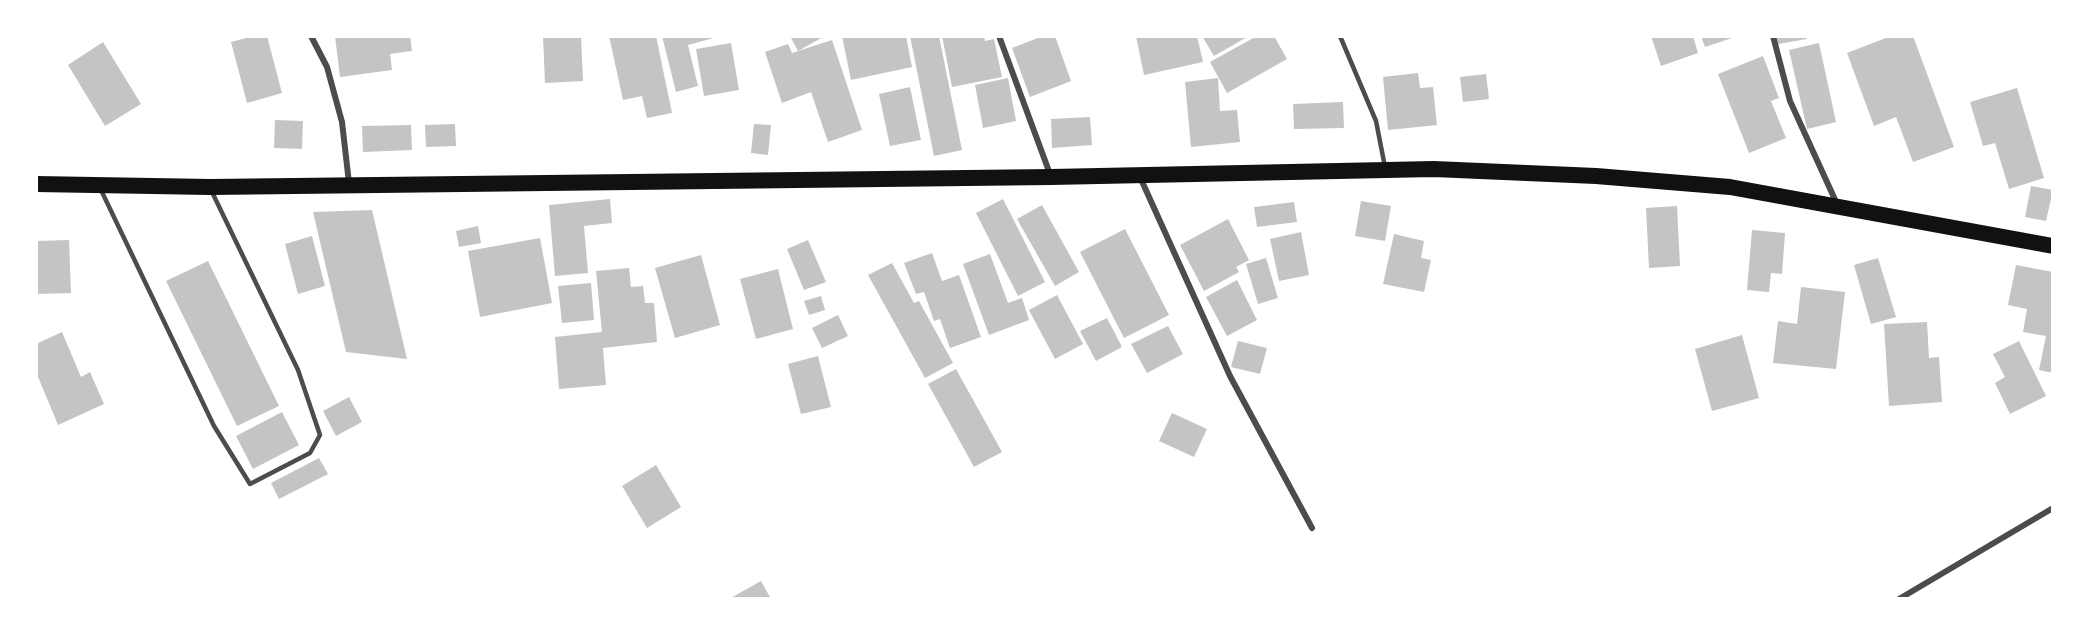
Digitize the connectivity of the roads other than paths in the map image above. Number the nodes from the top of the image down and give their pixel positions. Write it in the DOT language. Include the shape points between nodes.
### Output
graph roads {
  1 [pos="311,36"];
  2 [pos="999,36"];
  3 [pos="1340,36"];
  4 [pos="1773,36"];
  5 [pos="1386,170"];
  6 [pos="1138,174"];
  7 [pos="1051,177"];
  8 [pos="349,183"];
  9 [pos="36,184"];
  10 [pos="98,185"];
  11 [pos="210,187"];
  12 [pos="1838,205"];
  13 [pos="2053,246"];
  14 [pos="2053,508"];
  15 [pos="1312,528"];
  16 [pos="1899,599"];
  1 -- 8 [label="street" via="327,67 342,122"];
  2 -- 7 [label="street"];
  3 -- 5 [label="lane" via="1376,121"];
  4 -- 12 [label="street" via="1790,101"];
  5 -- 6 [label="highway"];
  5 -- 12 [label="highway" via="1556,175 1730,187"];
  6 -- 7 [label="highway"];
  6 -- 15 [label="street" via="1230,376"];
  7 -- 8 [label="highway"];
  8 -- 11 [label="highway"];
  9 -- 10 [label="highway"];
  10 -- 11 [label="highway"];
  10 -- 11 [label="lane" via="214,426 250,484 310,453 320,435 298,370"];
  12 -- 13 [label="highway"];
  14 -- 16 [label="street"];
}
